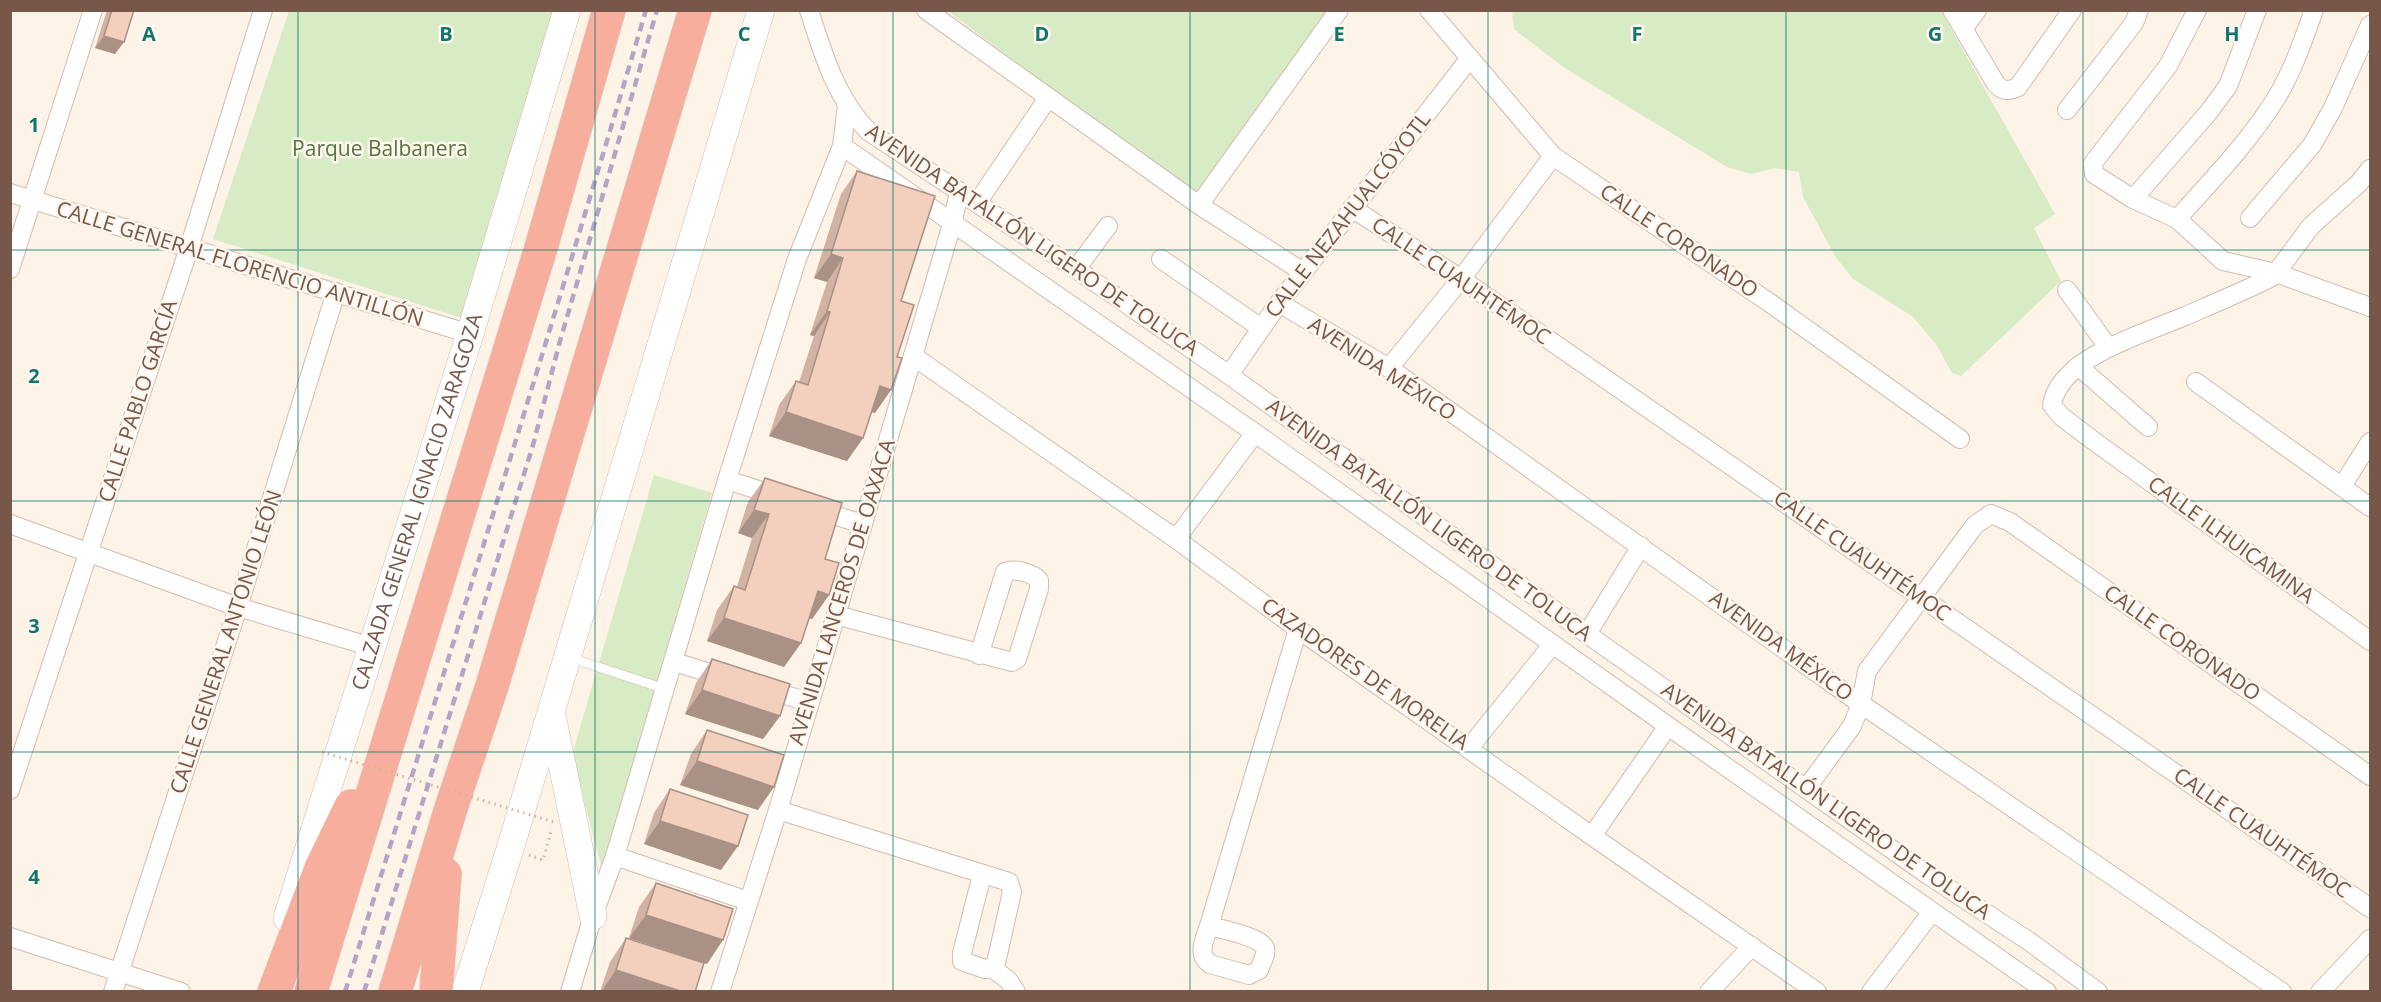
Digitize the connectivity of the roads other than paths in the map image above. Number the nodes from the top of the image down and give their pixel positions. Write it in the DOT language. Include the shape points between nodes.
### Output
graph roads {
  1 [pos="93,10"];
  2 [pos="263,10"];
  3 [pos="567,10"];
  4 [pos="609,10"];
  5 [pos="695,10"];
  6 [pos="761,10"];
  7 [pos="808,10"];
  8 [pos="926,10"];
  9 [pos="1339,10"];
  10 [pos="1429,10"];
  11 [pos="1952,10"];
  12 [pos="1977,10"];
  13 [pos="2072,10"];
  14 [pos="2139,10"];
  15 [pos="2198,10"];
  16 [pos="2257,10"];
  17 [pos="2314,10"];
  18 [pos="2370,25"];
  19 [pos="1964,28"];
  20 [pos="1470,58"];
  21 [pos="1048,98"];
  22 [pos="847,105"];
  23 [pos="2067,110"];
  24 [pos="842,146"];
  25 [pos="1553,156"];
  26 [pos="2370,169"];
  27 [pos="959,191"];
  28 [pos="10,193"];
  29 [pos="2133,199"];
  30 [pos="33,200"];
  31 [pos="977,202"];
  32 [pos="1199,205"];
  33 [pos="1352,208"];
  34 [pos="2250,218"];
  35 [pos="2177,219"];
  36 [pos="953,222"];
  37 [pos="1108,226"];
  38 [pos="189,248"];
  39 [pos="1161,259"];
  40 [pos="10,269"];
  41 [pos="1076,269"];
  42 [pos="1303,272"];
  43 [pos="2276,273"];
  44 [pos="1461,279"];
  45 [pos="2067,290"];
  46 [pos="336,292"];
  47 [pos="1279,303"];
  48 [pos="2370,307"];
  49 [pos="1261,328"];
  50 [pos="470,334"];
  51 [pos="2108,347"];
  52 [pos="913,356"];
  53 [pos="2078,366"];
  54 [pos="1389,368"];
  55 [pos="1229,375"];
  56 [pos="2196,382"];
  57 [pos="2148,427"];
  58 [pos="1255,433"];
  59 [pos="1960,439"];
  60 [pos="2370,442"];
  61 [pos="728,480"];
  62 [pos="2342,486"];
  63 [pos="2370,507"];
  64 [pos="10,524"];
  65 [pos="862,524"];
  66 [pos="1176,539"];
  67 [pos="1641,546"];
  68 [pos="87,552"];
  69 [pos="1922,598"];
  70 [pos="238,607"];
  71 [pos="836,615"];
  72 [pos="1298,629"];
  73 [pos="1587,634"];
  74 [pos="2370,641"];
  75 [pos="1553,644"];
  76 [pos="372,647"];
  77 [pos="979,654"];
  78 [pos="567,657"];
  79 [pos="674,662"];
  80 [pos="665,689"];
  81 [pos="809,702"];
  82 [pos="1861,704"];
  83 [pos="551,710"];
  84 [pos="1668,726"];
  85 [pos="388,739"];
  86 [pos="1470,748"];
  87 [pos="2370,776"];
  88 [pos="1806,789"];
  89 [pos="10,790"];
  90 [pos="451,808"];
  91 [pos="777,810"];
  92 [pos="1592,836"];
  93 [pos="615,856"];
  94 [pos="982,875"];
  95 [pos="748,901"];
  96 [pos="2370,908"];
  97 [pos="1932,912"];
  98 [pos="593,916"];
  99 [pos="1209,926"];
  100 [pos="10,936"];
  101 [pos="2370,939"];
  102 [pos="1752,946"];
  103 [pos="992,968"];
  104 [pos="119,972"];
  105 [pos="113,992"];
  106 [pos="181,992"];
  107 [pos="263,992"];
  108 [pos="274,992"];
  109 [pos="311,992"];
  110 [pos="395,992"];
  111 [pos="436,992"];
  112 [pos="465,992"];
  113 [pos="570,992"];
  114 [pos="720,992"];
  115 [pos="1016,992"];
  116 [pos="1709,992"];
  117 [pos="1817,992"];
  118 [pos="1870,992"];
  119 [pos="2047,992"];
  120 [pos="2098,992"];
  121 [pos="2282,992"];
  122 [pos="2320,992"];
  1 -- 30 [label="street"];
  2 -- 38 [label="street, CALLE PABLO GARCÍA"];
  3 -- 50 [label="main road, CALZADA GENERAL IGNACIO ZARAGOZA"];
  4 -- 85 [label="highway, CALZADA GENERAL IGNACIO ZARAGOZA" via="540,251"];
  5 -- 90 [label="highway" via="492,687"];
  6 -- 78 [label="main road"];
  7 -- 22 [label="street, AVENIDA BATALLÓN LIGERO DE TOLUCA"];
  8 -- 21 [label="street"];
  9 -- 32 [label="street"];
  10 -- 20 [label="street, CALLE CORONADO"];
  11 -- 19 [label="street"];
  12 -- 19 [label="street"];
  13 -- 19 [label="street" via="2018,87 2006,91 1996,84"];
  14 -- 23 [label="street" via="2134,23"];
  15 -- 29 [label="street" via="2168,66 2092,168 2099,178"];
  16 -- 29 [label="street" via="2228,86"];
  17 -- 35 [label="street" via="2276,99 2241,147"];
  18 -- 34 [label="street" via="2312,145"];
  20 -- 25 [label="street, CALLE CORONADO"];
  20 -- 33 [label="street, CALLE NEZAHUALCÓYOTL"];
  21 -- 31 [label="street"];
  21 -- 32 [label="street"];
  22 -- 24 [label="street"];
  22 -- 27 [label="street, AVENIDA BATALLÓN LIGERO DE TOLUCA" via="868,131"];
  24 -- 36 [label="street, AVENIDA BATALLÓN LIGERO DE TOLUCA"];
  24 -- 61 [label="street" via="797,259"];
  25 -- 44 [label="street"];
  25 -- 59 [label="street, CALLE CORONADO" via="1770,303"];
  26 -- 43 [label="street" via="2360,183 2311,226"];
  27 -- 31 [label="street, AVENIDA BATALLÓN LIGERO DE TOLUCA"];
  27 -- 36 [label="street, AVENIDA LANCEROS DE OAXACA"];
  28 -- 30 [label="street, CALLE GENERAL FLORENCIO ANTILLÓN"];
  29 -- 35 [label="street"];
  30 -- 38 [label="street, CALLE GENERAL FLORENCIO ANTILLÓN"];
  30 -- 40 [label="street"];
  31 -- 41 [label="street, AVENIDA BATALLÓN LIGERO DE TOLUCA"];
  32 -- 42 [label="street"];
  33 -- 42 [label="street, CALLE NEZAHUALCÓYOTL"];
  33 -- 44 [label="street, CALLE CUAUHTÉMOC"];
  35 -- 43 [label="street" via="2223,261"];
  36 -- 52 [label="street, AVENIDA LANCEROS DE OAXACA"];
  36 -- 58 [label="street, AVENIDA BATALLÓN LIGERO DE TOLUCA"];
  37 -- 41 [label="street"];
  38 -- 46 [label="street, CALLE GENERAL FLORENCIO ANTILLÓN"];
  38 -- 68 [label="street, CALLE PABLO GARCÍA"];
  39 -- 49 [label="street"];
  41 -- 55 [label="street, AVENIDA BATALLÓN LIGERO DE TOLUCA"];
  42 -- 47 [label="street, CALLE NEZAHUALCÓYOTL"];
  43 -- 48 [label="street"];
  43 -- 51 [label="street" via="2184,317"];
  44 -- 54 [label="street"];
  44 -- 69 [label="street, CALLE CUAUHTÉMOC"];
  45 -- 51 [label="street"];
  46 -- 50 [label="street, CALLE GENERAL FLORENCIO ANTILLÓN"];
  46 -- 70 [label="street, CALLE GENERAL ANTONIO LEÓN"];
  47 -- 49 [label="street, CALLE NEZAHUALCÓYOTL"];
  47 -- 54 [label="street, AVENIDA MÉXICO"];
  49 -- 55 [label="street, CALLE NEZAHUALCÓYOTL"];
  50 -- 76 [label="main road, CALZADA GENERAL IGNACIO ZARAGOZA"];
  51 -- 53 [label="street"];
  52 -- 65 [label="street, AVENIDA LANCEROS DE OAXACA"];
  52 -- 66 [label="street, CAZADORES DE MORELIA"];
  53 -- 57 [label="street"];
  53 -- 74 [label="street, CALLE ILHUICAMINA" via="2056,392 2052,405 2061,416"];
  54 -- 67 [label="street, AVENIDA MÉXICO"];
  55 -- 73 [label="street, AVENIDA BATALLÓN LIGERO DE TOLUCA"];
  56 -- 62 [label="street"];
  58 -- 66 [label="street"];
  58 -- 75 [label="street, AVENIDA BATALLÓN LIGERO DE TOLUCA"];
  60 -- 62 [label="street"];
  61 -- 65 [label="street"];
  61 -- 79 [label="street"];
  62 -- 63 [label="street"];
  64 -- 68 [label="street"];
  65 -- 71 [label="street, AVENIDA LANCEROS DE OAXACA"];
  66 -- 72 [label="street, CAZADORES DE MORELIA"];
  67 -- 73 [label="street"];
  67 -- 82 [label="street, AVENIDA MÉXICO"];
  68 -- 70 [label="street"];
  68 -- 89 [label="street, CALLE PABLO GARCÍA"];
  69 -- 82 [label="street" via="1867,671"];
  69 -- 87 [label="street, CALLE CORONADO" via="1975,525 1991,514 2010,522"];
  69 -- 96 [label="street, CALLE CUAUHTÉMOC"];
  70 -- 76 [label="street"];
  70 -- 104 [label="street, CALLE GENERAL ANTONIO LEÓN"];
  71 -- 77 [label="street"];
  71 -- 81 [label="street, AVENIDA LANCEROS DE OAXACA"];
  72 -- 86 [label="street, CAZADORES DE MORELIA"];
  72 -- 99 [label="street"];
  73 -- 88 [label="street, AVENIDA BATALLÓN LIGERO DE TOLUCA"];
  75 -- 84 [label="street, AVENIDA BATALLÓN LIGERO DE TOLUCA"];
  75 -- 86 [label="street"];
  76 -- 107 [label="main road, CALZADA GENERAL IGNACIO ZARAGOZA"];
  77 -- 77 [label="street" via="1008,662 1017,659 1039,589 1039,580 1034,576 1012,570 1005,573"];
  78 -- 80 [label="lane"];
  78 -- 83 [label="main road"];
  79 -- 80 [label="street"];
  79 -- 81 [label="street"];
  80 -- 93 [label="street"];
  81 -- 91 [label="street, AVENIDA LANCEROS DE OAXACA"];
  82 -- 88 [label="street" via="1852,726"];
  82 -- 121 [label="street, AVENIDA MÉXICO"];
  83 -- 98 [label="main road"];
  83 -- 112 [label="main road"];
  84 -- 92 [label="street"];
  84 -- 97 [label="street, AVENIDA BATALLÓN LIGERO DE TOLUCA"];
  85 -- 108 [label="highway" via="336,836"];
  85 -- 109 [label="highway, CALZADA GENERAL IGNACIO ZARAGOZA"];
  86 -- 92 [label="street, CAZADORES DE MORELIA"];
  88 -- 120 [label="street, AVENIDA BATALLÓN LIGERO DE TOLUCA"];
  90 -- 110 [label="highway"];
  90 -- 111 [label="highway"];
  91 -- 94 [label="street"];
  91 -- 95 [label="street, AVENIDA LANCEROS DE OAXACA"];
  92 -- 102 [label="street, CAZADORES DE MORELIA"];
  93 -- 95 [label="street"];
  93 -- 98 [label="street"];
  94 -- 103 [label="street" via="1006,881 1012,888"];
  94 -- 103 [label="street" via="962,961"];
  95 -- 114 [label="street, AVENIDA LANCEROS DE OAXACA"];
  97 -- 118 [label="street"];
  97 -- 119 [label="street, AVENIDA BATALLÓN LIGERO DE TOLUCA"];
  98 -- 113 [label="street"];
  100 -- 104 [label="street"];
  101 -- 122 [label="street"];
  102 -- 116 [label="street"];
  102 -- 117 [label="street, CAZADORES DE MORELIA"];
  103 -- 115 [label="street"];
  104 -- 105 [label="street, CALLE GENERAL ANTONIO LEÓN"];
  104 -- 106 [label="street"];
}
